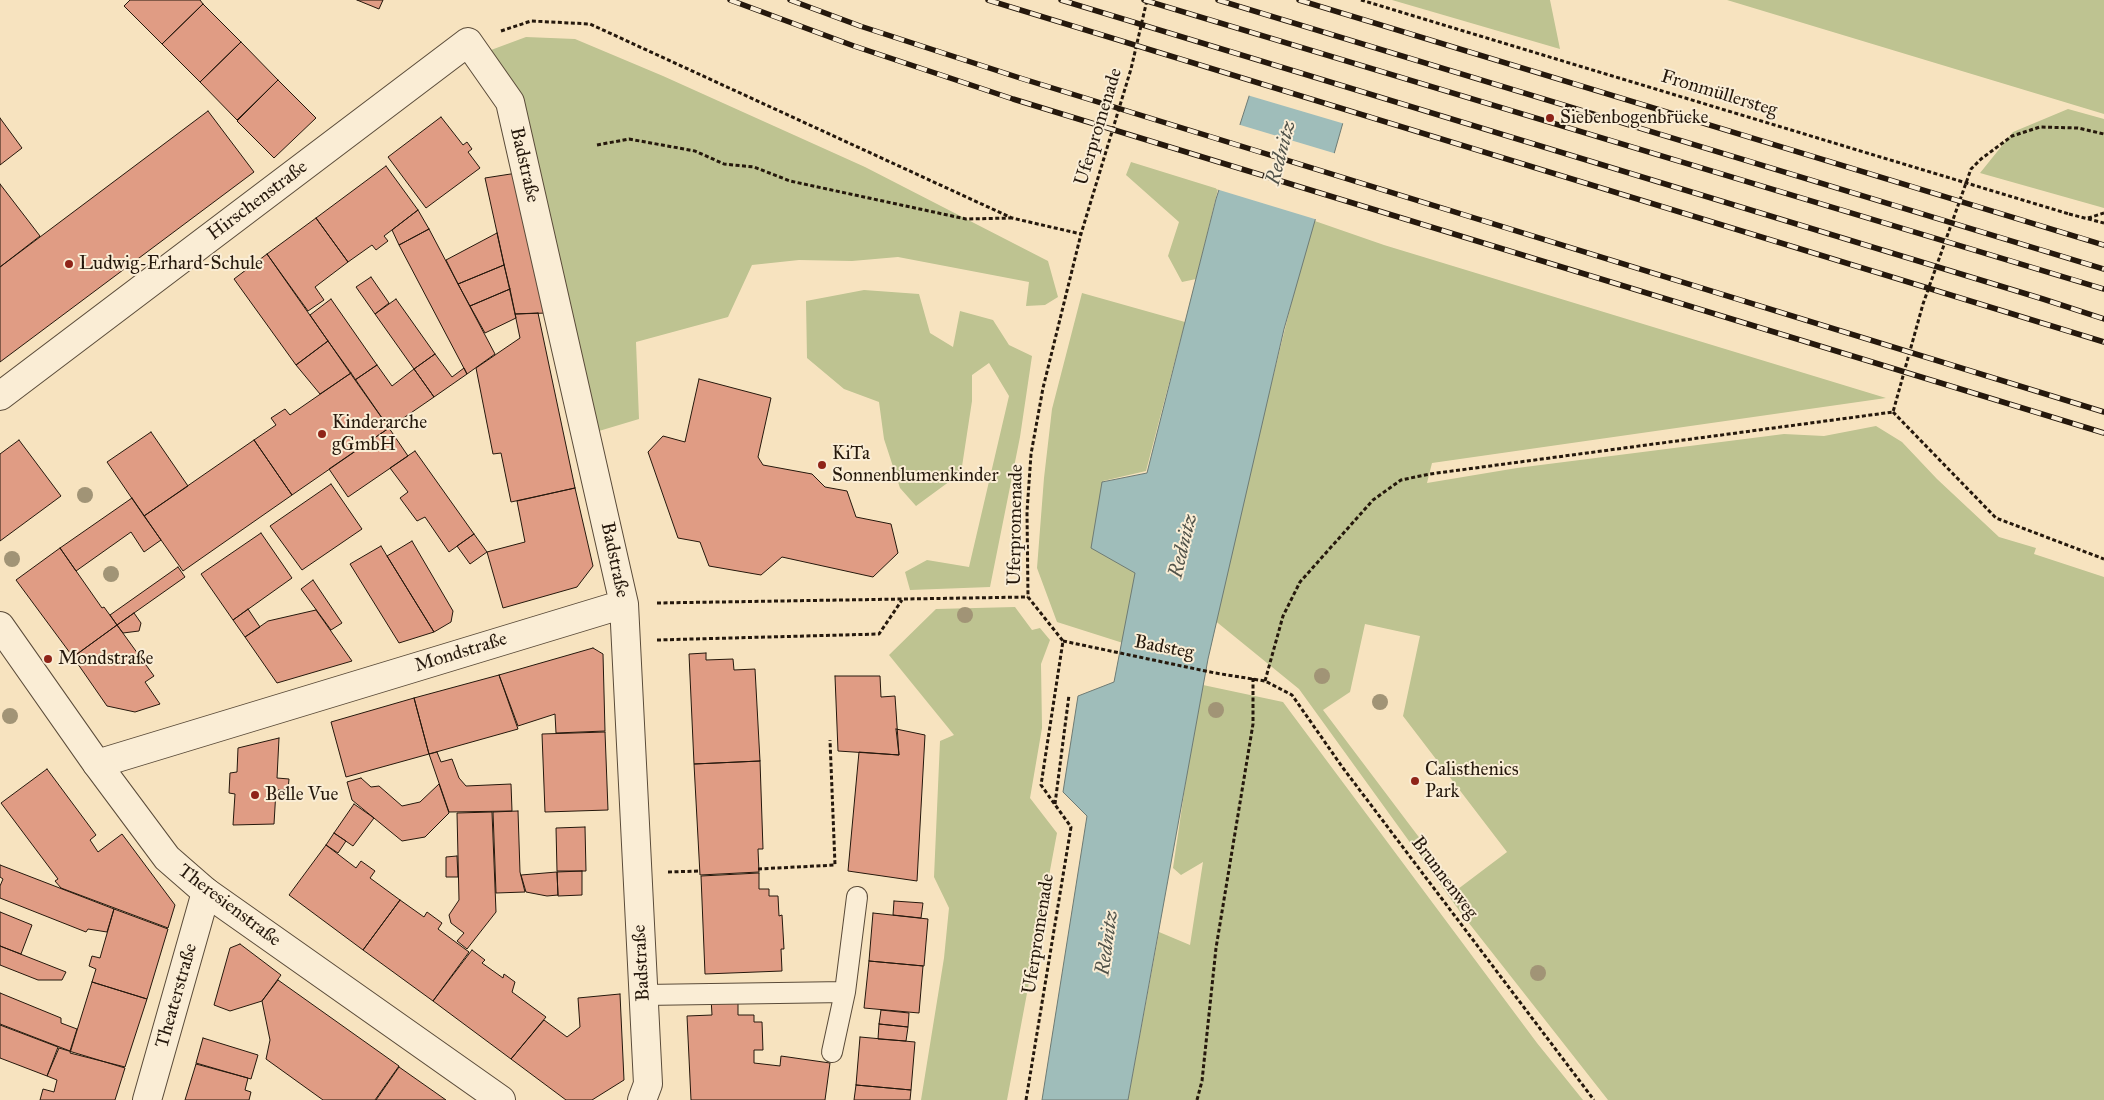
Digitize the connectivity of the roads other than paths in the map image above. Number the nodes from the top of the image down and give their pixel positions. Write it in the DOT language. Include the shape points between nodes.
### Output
graph roads {
  1 [pos="468,42"];
  2 [pos="0,396"];
  3 [pos="624,604"];
  4 [pos="0,626"];
  5 [pos="98,764"];
  6 [pos="206,892"];
  7 [pos="856,897"];
  8 [pos="845,992"];
  9 [pos="644,995"];
  10 [pos="832,1052"];
  11 [pos="147,1100"];
  12 [pos="501,1100"];
  13 [pos="642,1100"];
  1 -- 2 [label="street, Hirschenstraße"];
  1 -- 3 [label="street, Badstraße" via="510,102"];
  3 -- 5 [label="street, Mondstraße"];
  3 -- 9 [label="street, Badstraße"];
  4 -- 5 [label="street, Theresienstraße"];
  5 -- 6 [label="street, Theresienstraße" via="167,858"];
  6 -- 11 [label="street, Theaterstraße"];
  6 -- 12 [label="street, Theresienstraße"];
  7 -- 8 [label="lane"];
  8 -- 9 [label="lane"];
  8 -- 10 [label="lane"];
  9 -- 13 [label="street, Badstraße" via="648,1084"];
}
